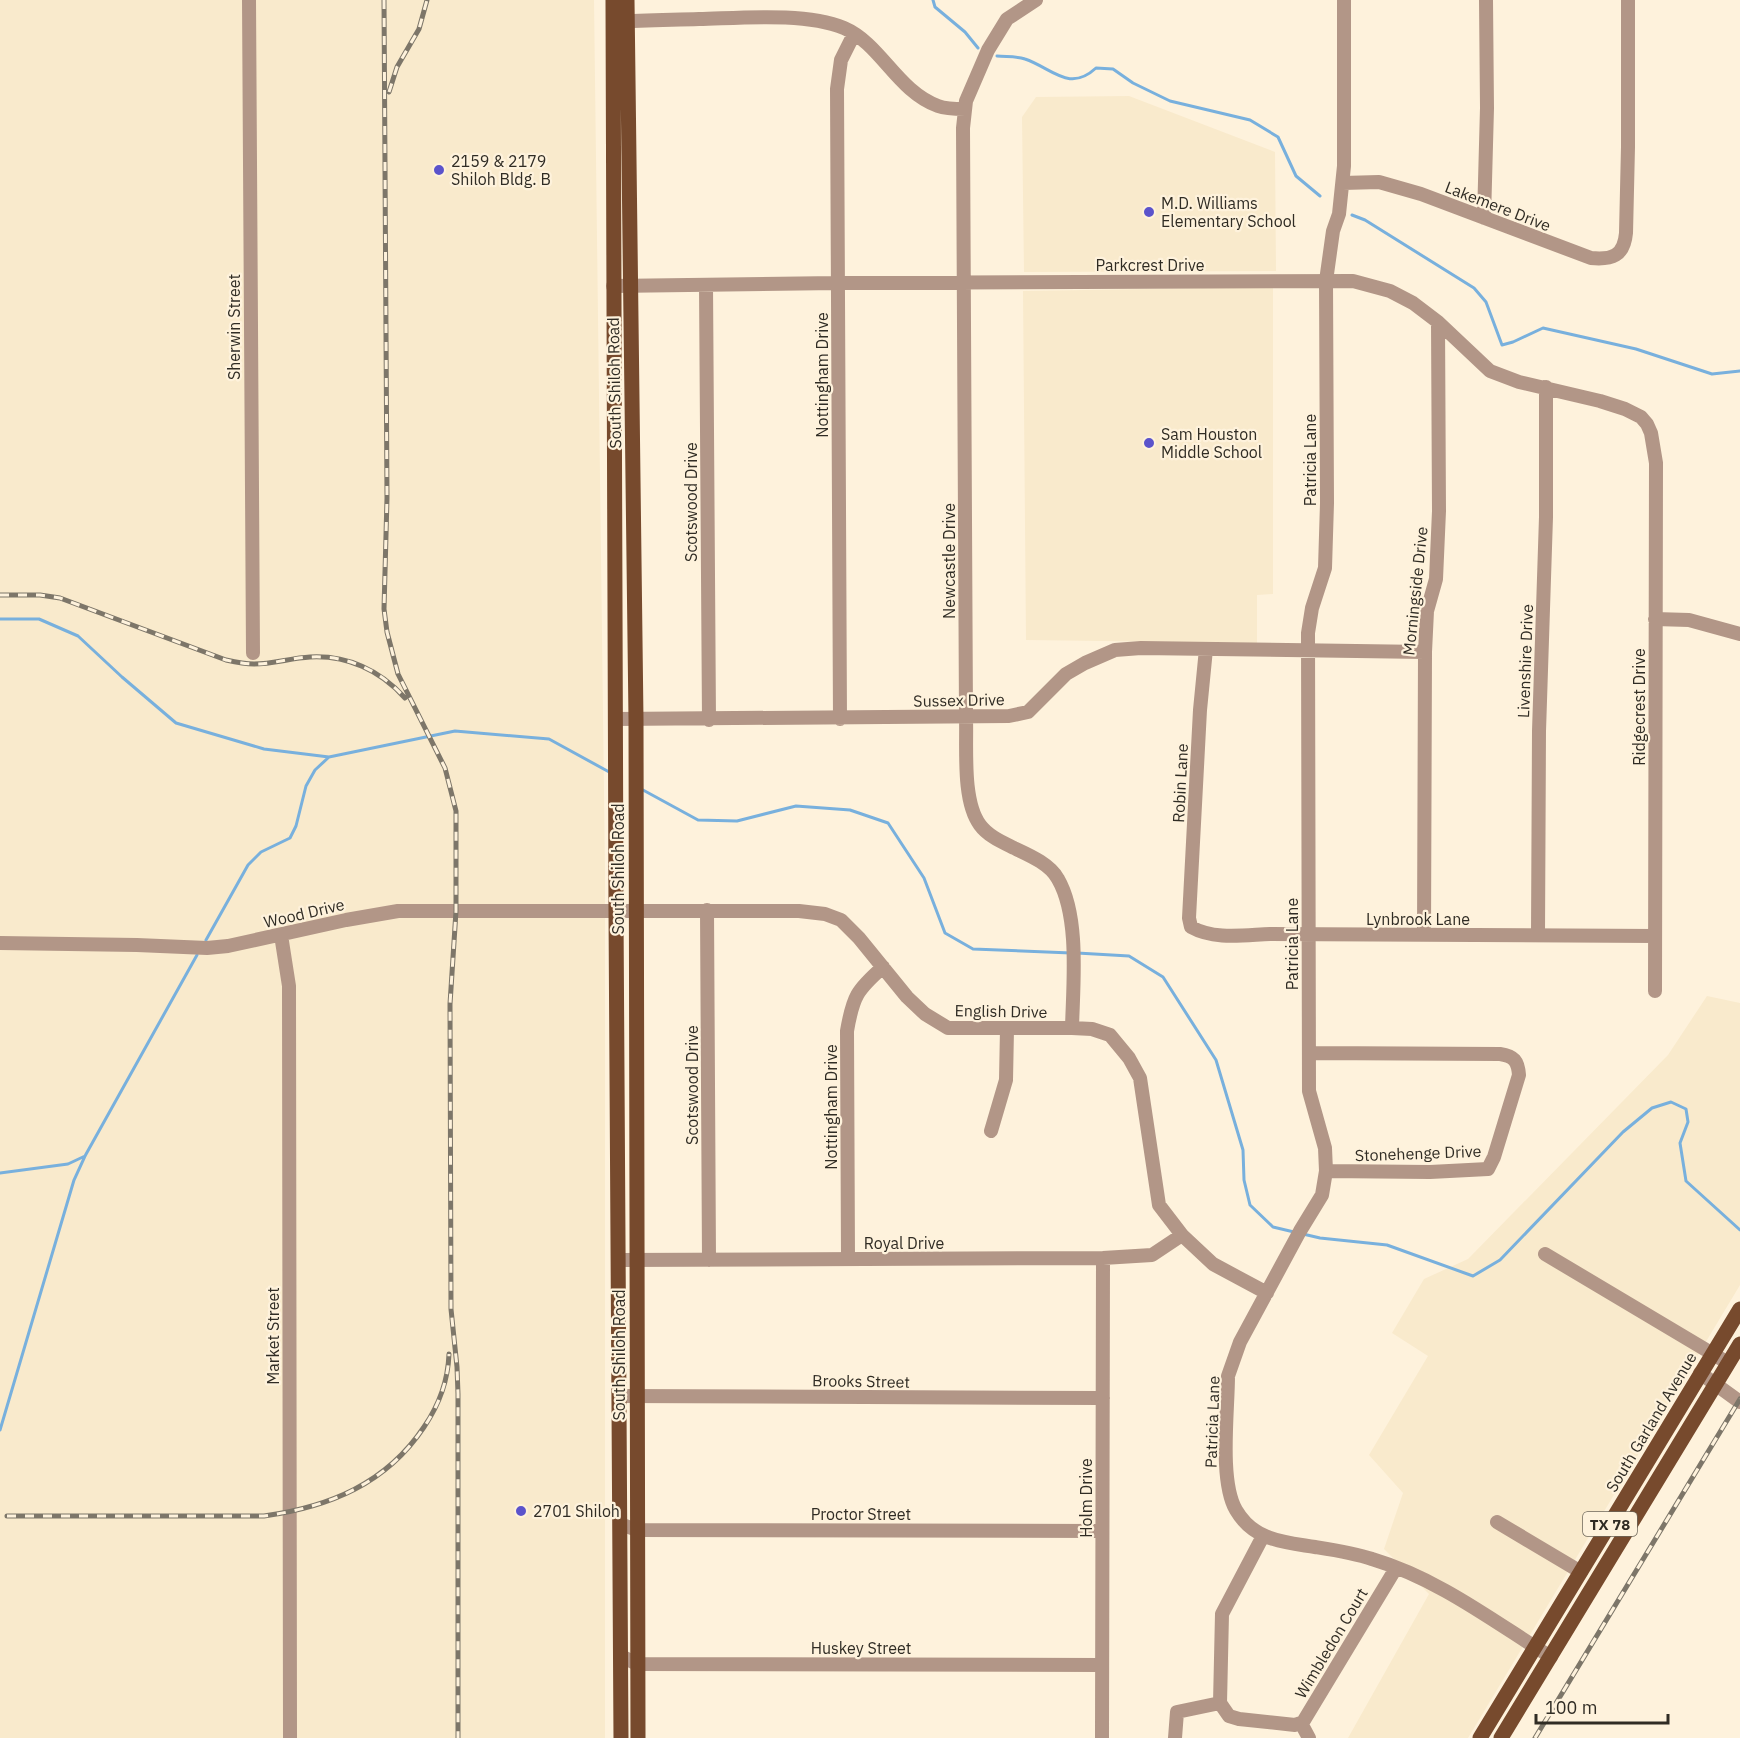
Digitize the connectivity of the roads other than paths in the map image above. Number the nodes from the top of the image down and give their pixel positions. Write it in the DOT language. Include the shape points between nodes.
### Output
graph roads {
  1 [pos="249,0"];
  2 [pos="613,0"];
  3 [pos="627,0"];
  4 [pos="1344,0"];
  5 [pos="1486,0"];
  6 [pos="1628,0"];
  7 [pos="1028,2"];
  8 [pos="621,22"];
  9 [pos="854,34"];
  10 [pos="965,109"];
  11 [pos="1343,183"];
  12 [pos="1484,218"];
  13 [pos="1326,281"];
  14 [pos="837,283"];
  15 [pos="963,283"];
  16 [pos="706,285"];
  17 [pos="613,286"];
  18 [pos="631,286"];
  19 [pos="1438,322"];
  20 [pos="1546,387"];
  21 [pos="1647,424"];
  22 [pos="1655,619"];
  23 [pos="1740,633"];
  24 [pos="1206,649"];
  25 [pos="1308,650"];
  26 [pos="1425,652"];
  27 [pos="253,653"];
  28 [pos="966,717"];
  29 [pos="616,719"];
  30 [pos="636,719"];
  31 [pos="840,719"];
  32 [pos="709,720"];
  33 [pos="706,910"];
  34 [pos="616,911"];
  35 [pos="636,911"];
  36 [pos="1189,918"];
  37 [pos="281,935"];
  38 [pos="1309,935"];
  39 [pos="1424,935"];
  40 [pos="1538,935"];
  41 [pos="1655,936"];
  42 [pos="0,943"];
  43 [pos="883,967"];
  44 [pos="1655,992"];
  45 [pos="1072,1028"];
  46 [pos="1007,1029"];
  47 [pos="1309,1053"];
  48 [pos="991,1131"];
  49 [pos="1326,1171"];
  50 [pos="1182,1235"];
  51 [pos="1545,1254"];
  52 [pos="1103,1258"];
  53 [pos="637,1259"];
  54 [pos="848,1259"];
  55 [pos="619,1260"];
  56 [pos="709,1260"];
  57 [pos="1267,1293"];
  58 [pos="1740,1309"];
  59 [pos="1740,1344"];
  60 [pos="1713,1354"];
  61 [pos="1728,1363"];
  62 [pos="1700,1374"];
  63 [pos="1716,1385"];
  64 [pos="620,1396"];
  65 [pos="637,1396"];
  66 [pos="1103,1398"];
  67 [pos="1740,1402"];
  68 [pos="1497,1522"];
  69 [pos="620,1524"];
  70 [pos="637,1530"];
  71 [pos="1102,1531"];
  72 [pos="1263,1536"];
  73 [pos="1396,1568"];
  74 [pos="1581,1572"];
  75 [pos="1535,1647"];
  76 [pos="621,1656"];
  77 [pos="1551,1657"];
  78 [pos="637,1664"];
  79 [pos="1102,1665"];
  80 [pos="1220,1703"];
  81 [pos="1301,1723"];
  82 [pos="290,1738"];
  83 [pos="621,1738"];
  84 [pos="638,1738"];
  85 [pos="1102,1738"];
  86 [pos="1174,1738"];
  87 [pos="1309,1738"];
  88 [pos="1480,1738"];
  89 [pos="1501,1738"];
  1 -- 27 [label="street, Sherwin Street"];
  2 -- 8 [label="main road, South Shiloh Road"];
  3 -- 8 [label="main road, South Shiloh Road"];
  4 -- 11 [label="street, Patricia Lane"];
  5 -- 12 [label="street"];
  6 -- 12 [label="street, Lakemere Drive" via="1626,242 1608,259 1591,258"];
  7 -- 10 [label="street, Newcastle Drive" via="1007,19 988,50"];
  8 -- 9 [label="street" via="814,20"];
  8 -- 17 [label="main road, South Shiloh Road"];
  8 -- 18 [label="main road, South Shiloh Road"];
  9 -- 10 [label="street" via="915,93 939,107"];
  9 -- 14 [label="street, Nottingham Drive" via="838,72"];
  10 -- 15 [label="street, Newcastle Drive"];
  11 -- 12 [label="street, Lakemere Drive" via="1379,182"];
  11 -- 13 [label="street, Patricia Lane"];
  13 -- 15 [label="street, Parkcrest Drive"];
  13 -- 19 [label="street, Parkcrest Drive" via="1353,281 1390,291"];
  13 -- 25 [label="street, Patricia Lane" via="1324,568 1312,608"];
  14 -- 15 [label="street, Parkcrest Drive"];
  14 -- 16 [label="street, Parkcrest Drive"];
  14 -- 31 [label="street, Nottingham Drive"];
  15 -- 28 [label="street, Newcastle Drive"];
  16 -- 18 [label="street, Parkcrest Drive"];
  16 -- 32 [label="street, Scotswood Drive"];
  17 -- 18 [label="street, Parkcrest Drive"];
  17 -- 29 [label="main road, South Shiloh Road"];
  18 -- 30 [label="main road, South Shiloh Road"];
  19 -- 20 [label="street, Parkcrest Drive" via="1490,371"];
  19 -- 26 [label="street, Morningside Drive" via="1439,511 1436,579 1427,611"];
  20 -- 21 [label="street, Parkcrest Drive" via="1626,409"];
  20 -- 40 [label="street, Livenshire Drive"];
  21 -- 22 [label="street, Ridgecrest Drive" via="1656,463"];
  22 -- 23 [label="street" via="1689,620"];
  22 -- 41 [label="street, Ridgecrest Drive"];
  24 -- 25 [label="street, Sussex Drive"];
  24 -- 28 [label="street, Sussex Drive" via="1115,650 1066,674 1028,712"];
  24 -- 36 [label="street, Robin Lane"];
  25 -- 26 [label="street, Sussex Drive"];
  25 -- 38 [label="street, Patricia Lane"];
  26 -- 39 [label="street, Morningside Drive"];
  28 -- 31 [label="street, Sussex Drive"];
  28 -- 45 [label="street, Newcastle Drive" via="972,811 996,840 1027,854 1057,877 1069,901"];
  29 -- 30 [label="street, Sussex Drive"];
  29 -- 34 [label="main road, South Shiloh Road"];
  30 -- 32 [label="street, Sussex Drive"];
  30 -- 35 [label="main road, South Shiloh Road"];
  31 -- 32 [label="street, Sussex Drive"];
  33 -- 35 [label="street, English Drive"];
  33 -- 43 [label="street, English Drive" via="825,914 841,920"];
  33 -- 56 [label="street, Scotswood Drive"];
  34 -- 35 [label="street, English Drive"];
  34 -- 37 [label="street, Wood Drive" via="398,911"];
  34 -- 55 [label="main road, South Shiloh Road"];
  35 -- 53 [label="main road, South Shiloh Road"];
  36 -- 38 [label="street, Lynbrook Lane" via="1191,927 1208,934"];
  37 -- 42 [label="street, Wood Drive" via="207,948"];
  37 -- 82 [label="street, Market Street" via="290,986"];
  38 -- 39 [label="street, Lynbrook Lane"];
  38 -- 47 [label="street, Patricia Lane"];
  39 -- 40 [label="street, Lynbrook Lane"];
  40 -- 41 [label="street, Lynbrook Lane"];
  41 -- 44 [label="street, Ridgecrest Drive"];
  43 -- 46 [label="street, English Drive" via="919,1009 948,1028"];
  43 -- 54 [label="street, Nottingham Drive" via="860,988 847,1031"];
  45 -- 46 [label="street, English Drive"];
  45 -- 50 [label="street, English Drive" via="1110,1035 1140,1078 1159,1205"];
  46 -- 48 [label="street" via="1006,1080"];
  47 -- 49 [label="street, Patricia Lane" via="1309,1091 1325,1148"];
  47 -- 49 [label="street, Stonehenge Drive" via="1500,1054 1512,1056 1518,1064 1519,1075 1488,1170"];
  49 -- 57 [label="street, Patricia Lane" via="1322,1195"];
  50 -- 52 [label="street, Royal Drive" via="1152,1255"];
  50 -- 57 [label="street, English Drive" via="1213,1264"];
  51 -- 60 [label="street"];
  52 -- 54 [label="street, Royal Drive"];
  52 -- 66 [label="street, Holm Drive"];
  53 -- 55 [label="street, Royal Drive"];
  53 -- 56 [label="street, Royal Drive"];
  53 -- 65 [label="main road, South Shiloh Road"];
  54 -- 56 [label="street, Royal Drive"];
  55 -- 64 [label="main road, South Shiloh Road"];
  57 -- 72 [label="street, Patricia Lane" via="1231,1365 1227,1436 1227,1488 1246,1524"];
  58 -- 60 [label="main road, South Garland Avenue / TX 78"];
  59 -- 61 [label="main road, TX 78"];
  60 -- 61 [label="street"];
  60 -- 62 [label="main road, South Garland Avenue / TX 78"];
  61 -- 63 [label="main road, TX 78"];
  62 -- 63 [label="street"];
  62 -- 74 [label="main road, South Garland Avenue / TX 78"];
  63 -- 67 [label="street"];
  63 -- 77 [label="main road, TX 78"];
  64 -- 65 [label="street, Brooks Street"];
  64 -- 69 [label="main road, South Shiloh Road"];
  65 -- 66 [label="street, Brooks Street"];
  65 -- 70 [label="main road, South Shiloh Road"];
  66 -- 71 [label="street, Holm Drive"];
  68 -- 74 [label="street"];
  69 -- 70 [label="street, Proctor Street"];
  69 -- 76 [label="main road, South Shiloh Road"];
  70 -- 71 [label="street, Proctor Street"];
  70 -- 78 [label="main road, South Shiloh Road"];
  71 -- 79 [label="street, Holm Drive"];
  72 -- 73 [label="street, Patricia Lane" via="1372,1559"];
  72 -- 80 [label="street" via="1222,1614"];
  73 -- 75 [label="street, Patricia Lane" via="1443,1588"];
  73 -- 81 [label="street, Wimbledon Court"];
  74 -- 75 [label="main road, South Garland Avenue / TX 78"];
  75 -- 77 [label="street, Patricia Lane"];
  75 -- 88 [label="main road, South Garland Avenue / TX 78"];
  76 -- 78 [label="street, Huskey Street"];
  76 -- 83 [label="main road, South Shiloh Road"];
  77 -- 89 [label="main road, TX 78"];
  78 -- 79 [label="street, Huskey Street"];
  78 -- 84 [label="main road, South Shiloh Road"];
  79 -- 85 [label="street, Holm Drive"];
  80 -- 81 [label="street, Wimbledon Court" via="1229,1716 1239,1719"];
  80 -- 86 [label="street" via="1177,1712"];
  81 -- 87 [label="street"];
}
